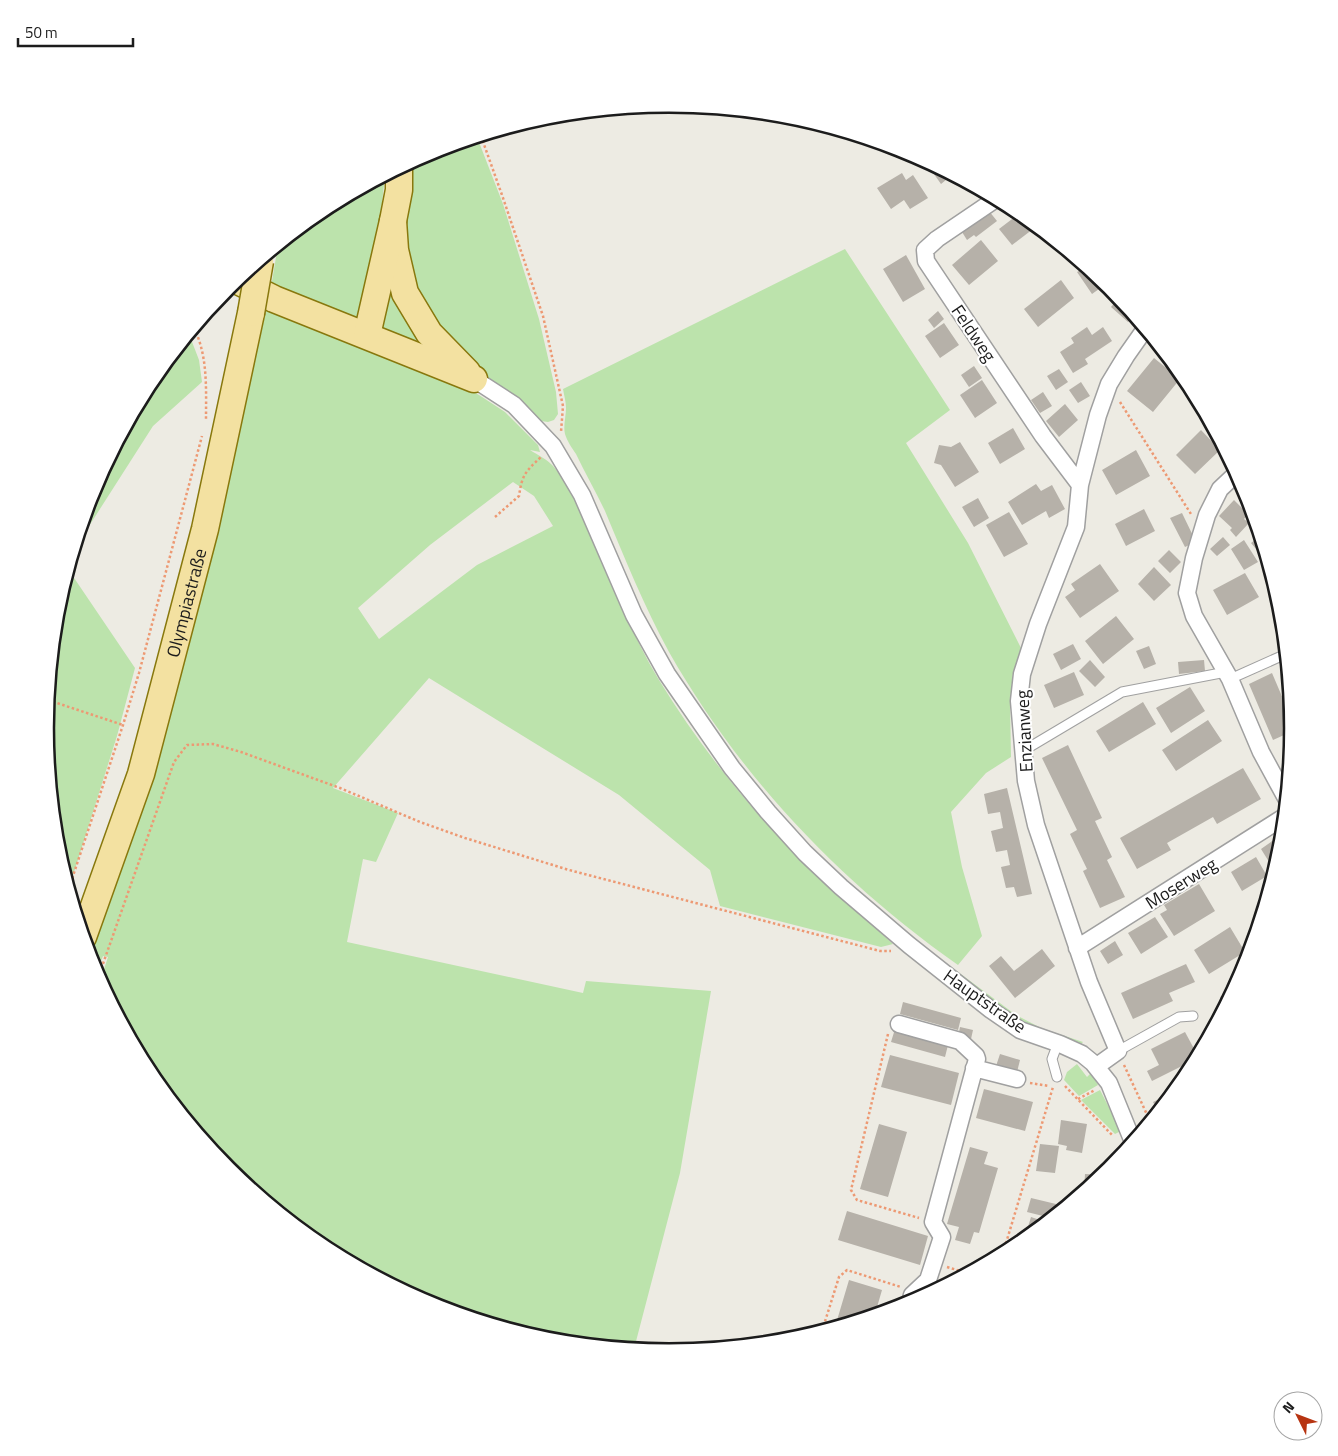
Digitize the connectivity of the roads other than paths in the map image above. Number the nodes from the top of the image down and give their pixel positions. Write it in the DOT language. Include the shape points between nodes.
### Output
graph roads {
  1 [pos="399,175"];
  2 [pos="990,203"];
  3 [pos="393,221"];
  4 [pos="259,269"];
  5 [pos="244,284"];
  6 [pos="1142,334"];
  7 [pos="367,335"];
  8 [pos="474,379"];
  9 [pos="1231,479"];
  10 [pos="1080,485"];
  11 [pos="1280,656"];
  12 [pos="1228,676"];
  13 [pos="1023,751"];
  14 [pos="1281,789"];
  15 [pos="1277,822"];
  16 [pos="86,927"];
  17 [pos="1077,948"];
  18 [pos="1193,1016"];
  19 [pos="899,1024"];
  20 [pos="1058,1043"];
  21 [pos="1118,1052"];
  22 [pos="1097,1066"];
  23 [pos="974,1068"];
  24 [pos="1057,1077"];
  25 [pos="1017,1079"];
  26 [pos="1130,1136"];
  27 [pos="920,1289"];
  1 -- 3 [label="main road"];
  2 -- 10 [label="street, Feldweg" via="937,239 925,250 926,261 1043,436"];
  3 -- 7 [label="main road"];
  3 -- 8 [label="main road" via="395,250 405,293 429,333"];
  4 -- 16 [label="main road, Olympiastraße, bridge" via="205,529 141,774"];
  5 -- 7 [label="main road"];
  6 -- 10 [label="street, Enzianweg" via="1109,384"];
  7 -- 8 [label="main road"];
  8 -- 20 [label="street, Hauptstraße" via="514,405 557,440 634,615 667,674 710,738 762,805 805,853 909,945 1020,1030"];
  9 -- 12 [label="street" via="1220,489 1207,515 1187,593 1194,616"];
  10 -- 13 [label="street, Enzianweg" via="1076,527 1022,674 1019,701"];
  11 -- 12 [label="lane"];
  12 -- 13 [label="lane" via="1122,692"];
  12 -- 14 [label="street"];
  13 -- 17 [label="street, Enzianweg" via="1036,826"];
  15 -- 17 [label="street, Moserweg"];
  17 -- 21 [label="street, Enzianweg"];
  18 -- 21 [label="lane" via="1179,1017"];
  19 -- 23 [label="street" via="960,1041 976,1056"];
  20 -- 22 [label="street, Hauptstraße" via="1082,1054"];
  20 -- 24 [label="lane" via="1052,1059"];
  21 -- 22 [label="street"];
  22 -- 26 [label="street, Hauptstraße" via="1109,1083"];
  23 -- 25 [label="street"];
  23 -- 27 [label="street" via="933,1222 942,1237 928,1280"];
}
